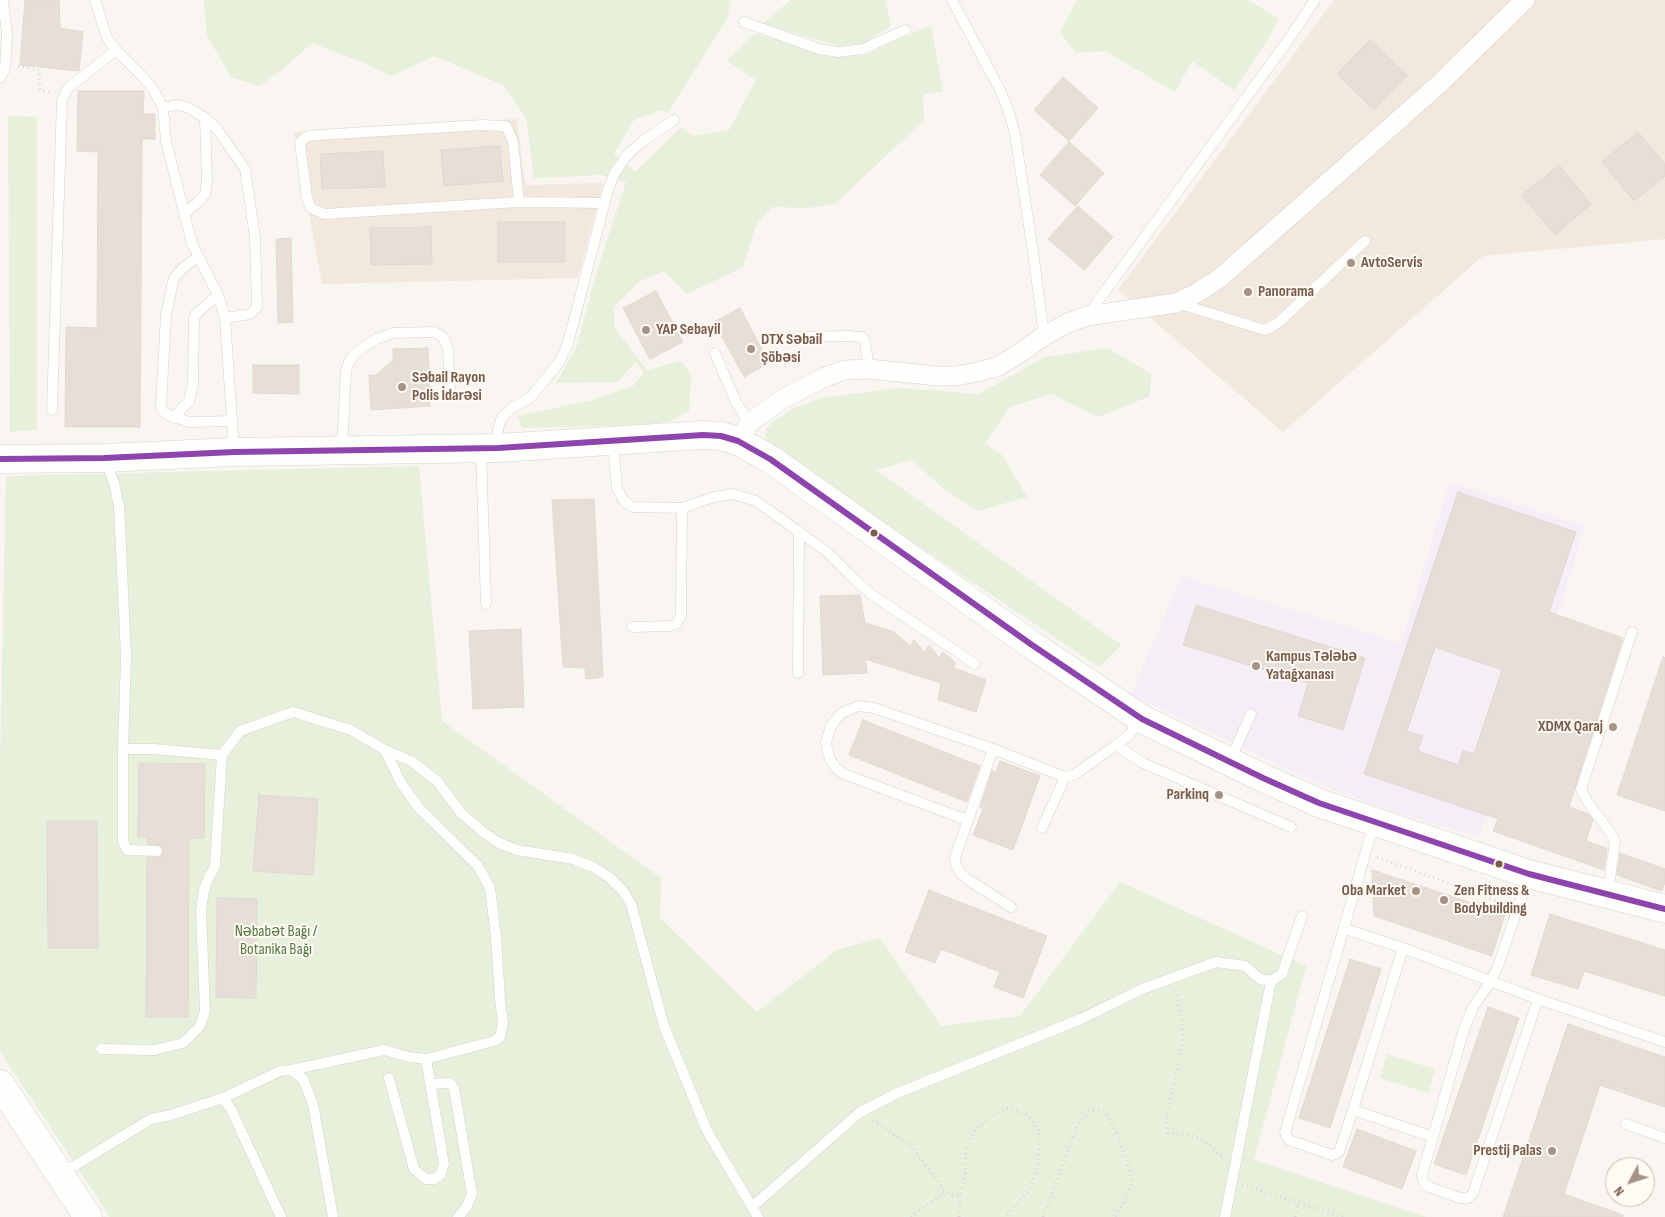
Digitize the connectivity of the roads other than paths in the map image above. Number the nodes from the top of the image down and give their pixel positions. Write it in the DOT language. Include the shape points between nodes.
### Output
graph roads {
  1 [pos="3,0"];
  2 [pos="95,0"];
  3 [pos="952,0"];
  4 [pos="1314,0"];
  5 [pos="1525,0"];
  6 [pos="744,22"];
  7 [pos="905,30"];
  8 [pos="116,50"];
  9 [pos="0,78"];
  10 [pos="163,108"];
  11 [pos="205,118"];
  12 [pos="674,120"];
  13 [pos="519,202"];
  14 [pos="605,203"];
  15 [pos="185,214"];
  16 [pos="1365,241"];
  17 [pos="198,257"];
  18 [pos="218,295"];
  19 [pos="1176,303"];
  20 [pos="1087,316"];
  21 [pos="225,318"];
  22 [pos="1044,336"];
  23 [pos="796,337"];
  24 [pos="714,353"];
  25 [pos="869,369"];
  26 [pos="450,391"];
  27 [pos="52,410"];
  28 [pos="173,418"];
  29 [pos="232,421"];
  30 [pos="744,432"];
  31 [pos="613,442"];
  32 [pos="489,448"];
  33 [pos="342,450"];
  34 [pos="234,452"];
  35 [pos="104,458"];
  36 [pos="0,459"];
  37 [pos="682,508"];
  38 [pos="799,531"];
  39 [pos="486,604"];
  40 [pos="632,628"];
  41 [pos="1632,632"];
  42 [pos="976,664"];
  43 [pos="798,673"];
  44 [pos="1251,714"];
  45 [pos="1142,719"];
  46 [pos="1116,745"];
  47 [pos="123,749"];
  48 [pos="993,749"];
  49 [pos="385,750"];
  50 [pos="222,755"];
  51 [pos="1229,762"];
  52 [pos="1065,777"];
  53 [pos="967,820"];
  54 [pos="1374,822"];
  55 [pos="1291,827"];
  56 [pos="1042,828"];
  57 [pos="157,851"];
  58 [pos="1529,874"];
  59 [pos="1608,895"];
  60 [pos="1011,907"];
  61 [pos="1665,909"];
  62 [pos="1302,916"];
  63 [pos="1344,929"];
  64 [pos="1403,948"];
  65 [pos="1271,981"];
  66 [pos="1491,981"];
  67 [pos="1538,999"];
  68 [pos="1665,1042"];
  69 [pos="101,1049"];
  70 [pos="426,1058"];
  71 [pos="291,1070"];
  72 [pos="389,1078"];
  73 [pos="0,1084"];
  74 [pos="431,1084"];
  75 [pos="223,1098"];
  76 [pos="1354,1110"];
  77 [pos="1626,1124"];
  78 [pos="1433,1137"];
  79 [pos="1665,1138"];
  80 [pos="60,1174"];
  81 [pos="752,1207"];
  82 [pos="88,1217"];
  83 [pos="280,1217"];
  84 [pos="333,1217"];
  85 [pos="458,1217"];
  86 [pos="758,1217"];
  87 [pos="1225,1217"];
  1 -- 9 [label="lane" via="7,34 5,63"];
  2 -- 8 [label="lane" via="107,38"];
  3 -- 22 [label="lane" via="1000,90 1015,134"];
  4 -- 20 [label="lane"];
  5 -- 19 [label="street" via="1438,85 1220,278"];
  6 -- 7 [label="lane" via="838,52 863,49"];
  8 -- 10 [label="lane" via="141,74"];
  8 -- 27 [label="lane" via="68,88 62,100"];
  10 -- 11 [label="lane" via="187,107"];
  10 -- 15 [label="lane" via="166,141"];
  11 -- 15 [label="lane" via="208,182 205,194"];
  11 -- 21 [label="lane" via="217,129 245,169 255,237 257,307 250,314"];
  12 -- 14 [label="lane" via="627,155 614,174"];
  13 -- 13 [label="lane" via="513,141 506,126 318,135 309,136 300,144 310,208 324,214"];
  13 -- 14 [label="lane"];
  14 -- 32 [label="lane" via="568,343 560,361 530,398 502,417"];
  15 -- 17 [label="lane"];
  16 -- 19 [label="lane" via="1278,323 1265,330"];
  17 -- 18 [label="lane"];
  17 -- 28 [label="lane" via="174,278 166,314 161,407"];
  18 -- 21 [label="lane"];
  18 -- 28 [label="lane" via="194,319 193,384 189,401"];
  19 -- 20 [label="street"];
  20 -- 22 [label="street"];
  21 -- 29 [label="lane"];
  22 -- 25 [label="street" via="997,367 956,376"];
  23 -- 25 [label="lane" via="862,337"];
  24 -- 30 [label="lane" via="736,402"];
  25 -- 30 [label="street" via="845,370 825,377 782,400"];
  26 -- 33 [label="lane" via="448,348 443,337 434,332 393,333 376,339 354,354 346,371"];
  28 -- 29 [label="lane" via="189,422"];
  29 -- 34 [label="lane"];
  30 -- 31 [label="street"];
  30 -- 45 [label="street" via="770,459"];
  31 -- 32 [label="street"];
  31 -- 37 [label="lane" via="617,488 624,501 633,507"];
  32 -- 33 [label="street"];
  32 -- 39 [label="lane"];
  33 -- 34 [label="street"];
  34 -- 35 [label="street"];
  35 -- 36 [label="street"];
  35 -- 47 [label="lane" via="119,506 126,656"];
  37 -- 38 [label="lane" via="733,494 756,501"];
  37 -- 40 [label="lane" via="681,616 676,624 670,626"];
  38 -- 42 [label="lane" via="827,552 871,594"];
  38 -- 43 [label="lane"];
  41 -- 59 [label="lane" via="1581,789 1615,841"];
  44 -- 51 [label="lane"];
  45 -- 46 [label="lane"];
  45 -- 51 [label="street"];
  46 -- 52 [label="lane" via="1074,775"];
  46 -- 55 [label="lane" via="1143,763"];
  47 -- 50 [label="lane"];
  47 -- 57 [label="lane" via="123,841 127,850"];
  48 -- 52 [label="lane"];
  48 -- 53 [label="lane"];
  48 -- 53 [label="lane" via="874,708 850,708 831,726 827,749 836,768 844,774"];
  49 -- 50 [label="lane" via="351,730 293,712 240,731"];
  49 -- 70 [label="lane" via="418,808 478,866 490,888 503,1023 500,1037"];
  49 -- 81 [label="lane" via="414,762 438,782 461,813 500,844 517,850 573,858 609,877 623,892 631,904 664,1026 707,1131"];
  50 -- 69 [label="lane" via="215,866 208,877 201,911 205,1011 200,1026 183,1043 155,1050"];
  51 -- 54 [label="street" via="1292,792"];
  52 -- 56 [label="lane"];
  53 -- 60 [label="lane" via="955,857 956,865 970,881"];
  54 -- 58 [label="street"];
  54 -- 63 [label="lane"];
  58 -- 59 [label="street"];
  58 -- 66 [label="lane"];
  59 -- 61 [label="street"];
  62 -- 65 [label="lane" via="1282,974"];
  63 -- 64 [label="lane"];
  63 -- 76 [label="lane" via="1285,1133 1289,1140 1332,1156 1339,1152"];
  64 -- 66 [label="lane"];
  64 -- 76 [label="lane"];
  65 -- 81 [label="lane" via="1260,980 1245,966 1216,962 1142,989 1081,1019 895,1094 859,1113"];
  65 -- 87 [label="lane"];
  66 -- 67 [label="lane"];
  66 -- 78 [label="lane" via="1472,1007"];
  67 -- 68 [label="lane"];
  67 -- 78 [label="lane" via="1473,1193 1468,1198 1460,1198 1424,1183 1422,1175"];
  70 -- 71 [label="lane" via="384,1050"];
  70 -- 74 [label="lane"];
  71 -- 75 [label="lane" via="280,1071"];
  71 -- 84 [label="lane" via="303,1079 313,1104"];
  72 -- 74 [label="lane" via="414,1168 426,1179 440,1175 444,1164"];
  73 -- 80 [label="street"];
  74 -- 85 [label="lane" via="450,1083 454,1088 472,1194"];
  75 -- 80 [label="lane" via="151,1119"];
  75 -- 83 [label="lane"];
  76 -- 78 [label="lane"];
  77 -- 79 [label="lane"];
  80 -- 82 [label="street"];
  81 -- 86 [label="lane"];
}
